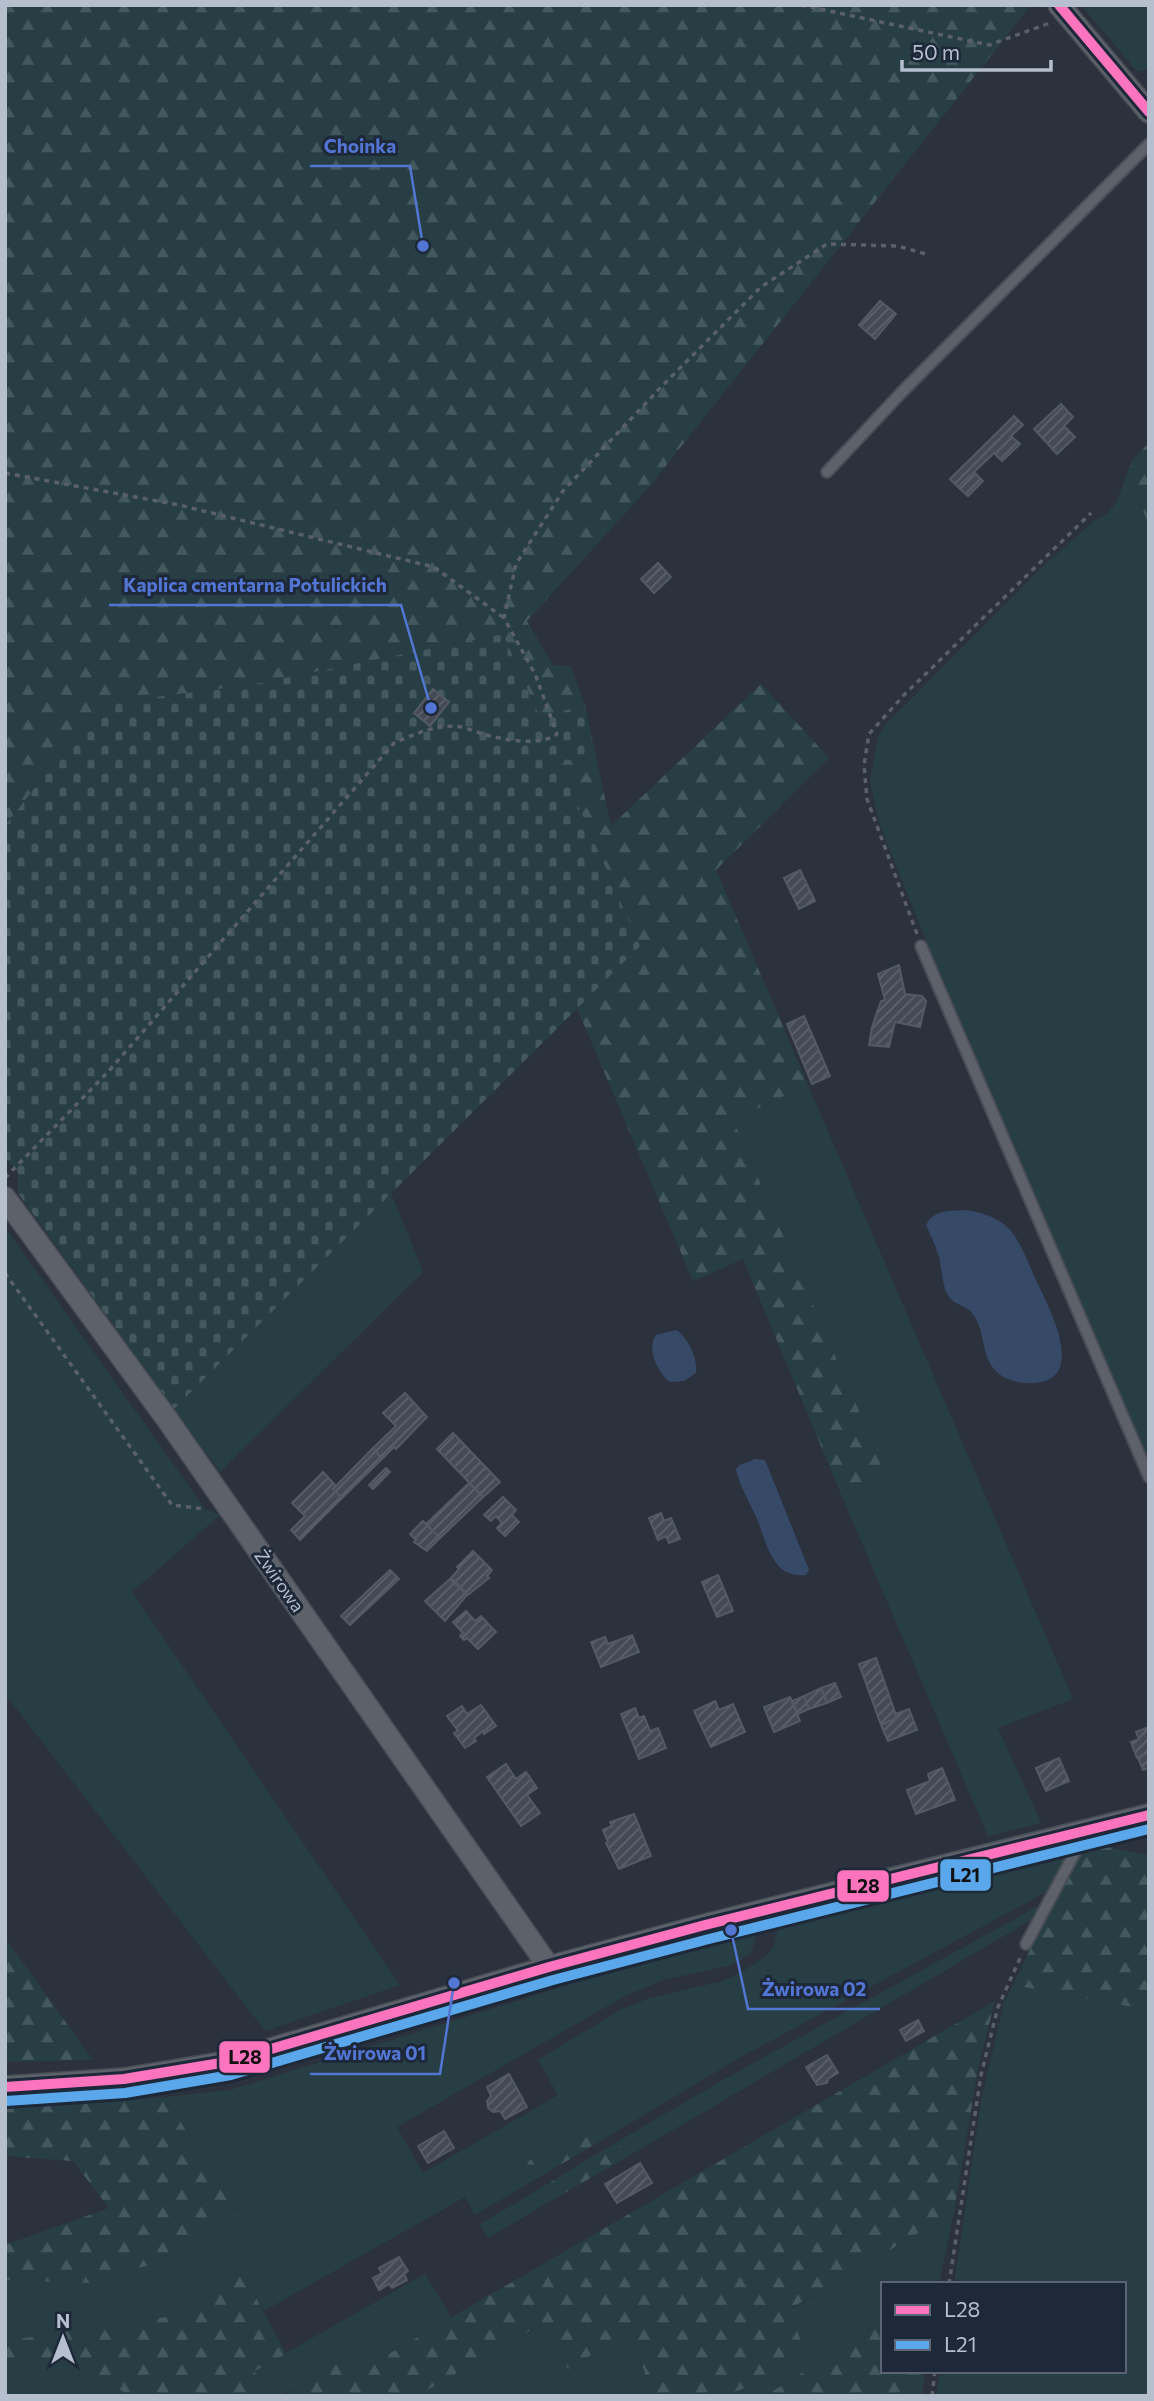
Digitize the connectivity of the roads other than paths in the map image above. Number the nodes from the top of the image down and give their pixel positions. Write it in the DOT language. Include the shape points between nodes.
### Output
graph roads {
  1 [pos="1064,11"];
  2 [pos="1149,112"];
  3 [pos="1149,144"];
  4 [pos="827,472"];
  5 [pos="921,946"];
  6 [pos="5,1198"];
  7 [pos="1149,1477"];
  8 [pos="1149,1815"];
  9 [pos="1088,1829"];
  10 [pos="1026,1944"];
  11 [pos="549,1967"];
  12 [pos="5,2087"];
  1 -- 2 [label="street"];
  3 -- 4 [label="lane"];
  5 -- 7 [label="lane"];
  6 -- 11 [label="street, Żwirowa" via="231,1511"];
  8 -- 9 [label="street"];
  9 -- 10 [label="lane"];
  9 -- 11 [label="street"];
  11 -- 12 [label="street" via="228,2062 124,2079"];
}
